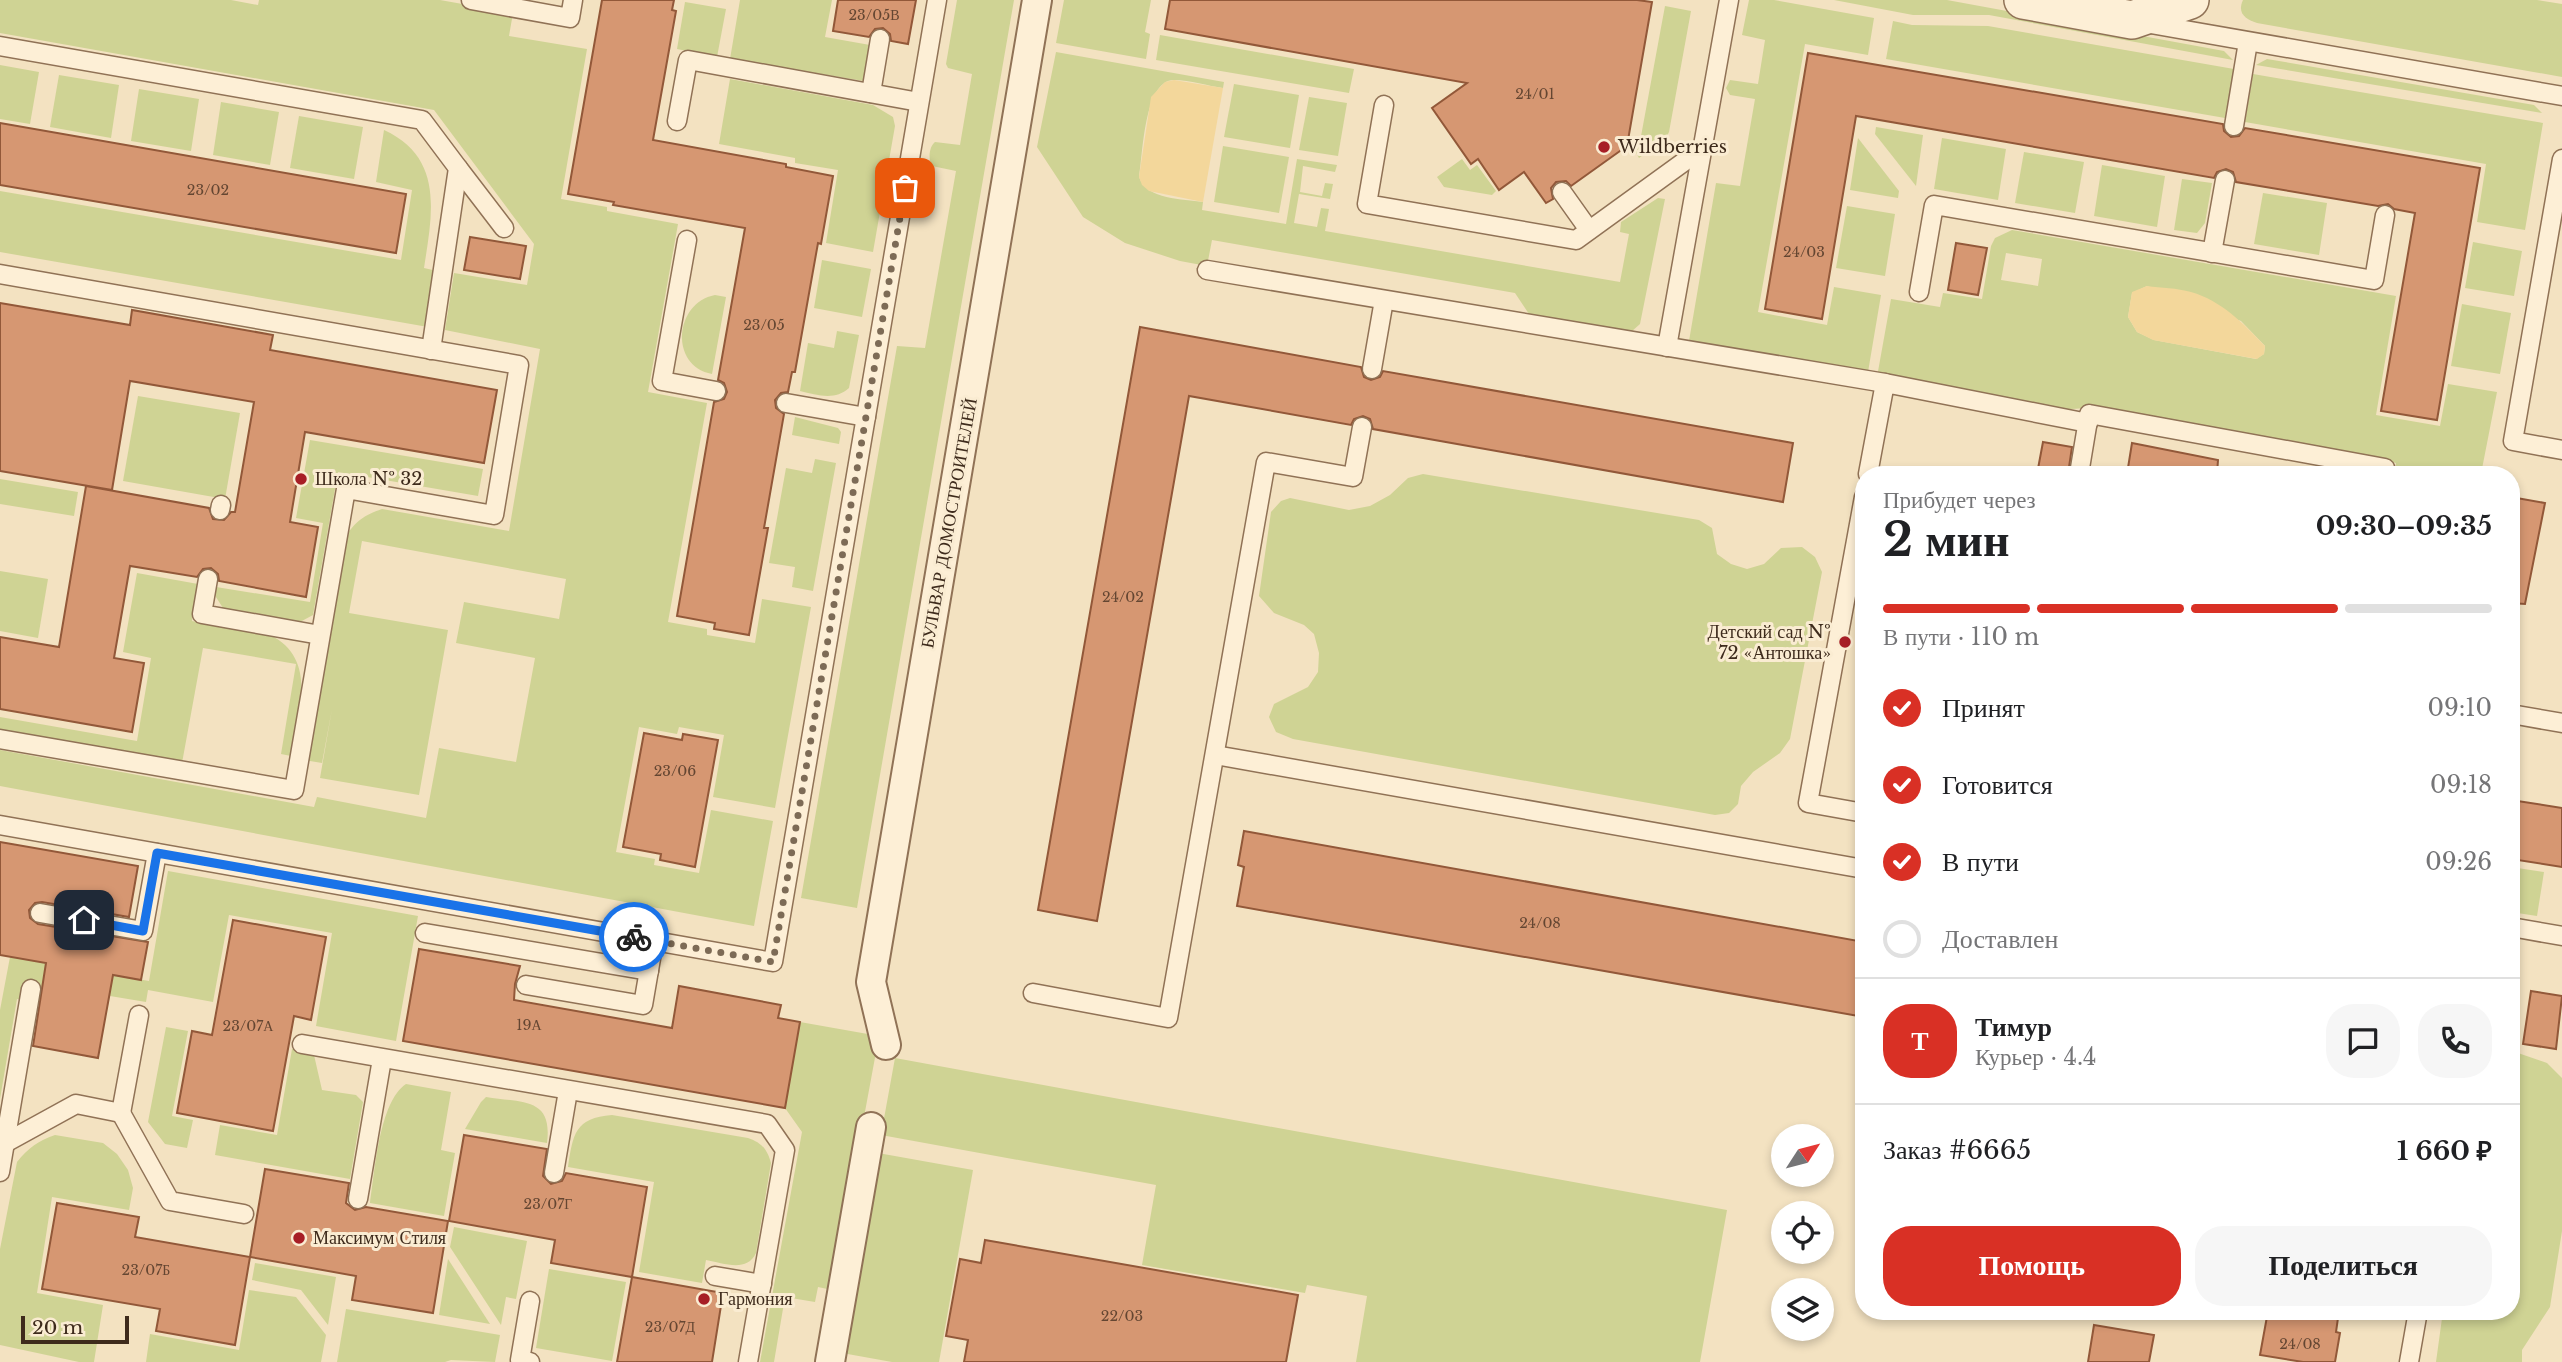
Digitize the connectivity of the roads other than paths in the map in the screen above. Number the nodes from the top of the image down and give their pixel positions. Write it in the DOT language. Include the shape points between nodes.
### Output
graph roads {
  1 [pos="471,0"];
  2 [pos="573,0"];
  3 [pos="937,0"];
  4 [pos="1037,0"];
  5 [pos="1729,0"];
  6 [pos="2023,0"];
  7 [pos="2190,0"];
  8 [pos="2132,20"];
  9 [pos="880,39"];
  10 [pos="2248,42"];
  11 [pos="0,46"];
  12 [pos="872,93"];
  13 [pos="2562,96"];
  14 [pos="919,102"];
  15 [pos="1384,105"];
  16 [pos="677,121"];
  17 [pos="2234,126"];
  18 [pos="1703,148"];
  19 [pos="2562,159"];
  20 [pos="458,168"];
  21 [pos="2225,180"];
  22 [pos="1562,192"];
  23 [pos="2385,215"];
  24 [pos="503,228"];
  25 [pos="1589,230"];
  26 [pos="687,240"];
  27 [pos="2212,253"];
  28 [pos="1207,270"];
  29 [pos="0,274"];
  30 [pos="1919,292"];
  31 [pos="1384,300"];
  32 [pos="1667,347"];
  33 [pos="431,350"];
  34 [pos="1372,369"];
  35 [pos="1885,383"];
  36 [pos="716,391"];
  37 [pos="786,403"];
  38 [pos="866,417"];
  39 [pos="2088,423"];
  40 [pos="1362,427"];
  41 [pos="2562,450"];
  42 [pos="1869,466"];
  43 [pos="2080,466"];
  44 [pos="2374,466"];
  45 [pos="1855,546"];
  46 [pos="208,579"];
  47 [pos="320,635"];
  48 [pos="2520,716"];
  49 [pos="2562,723"];
  50 [pos="0,739"];
  51 [pos="1214,755"];
  52 [pos="1855,811"];
  53 [pos="0,825"];
  54 [pos="157,853"];
  55 [pos="1855,867"];
  56 [pos="40,913"];
  57 [pos="2520,929"];
  58 [pos="425,933"];
  59 [pos="2562,936"];
  60 [pos="654,941"];
  61 [pos="649,971"];
  62 [pos="526,985"];
  63 [pos="32,989"];
  64 [pos="1033,993"];
  65 [pos="139,1016"];
  66 [pos="302,1044"];
  67 [pos="886,1045"];
  68 [pos="382,1059"];
  69 [pos="568,1091"];
  70 [pos="121,1113"];
  71 [pos="871,1127"];
  72 [pos="5,1143"];
  73 [pos="0,1172"];
  74 [pos="554,1173"];
  75 [pos="358,1199"];
  76 [pos="244,1214"];
  77 [pos="715,1276"];
  78 [pos="762,1284"];
  79 [pos="530,1301"];
  80 [pos="2416,1320"];
  81 [pos="530,1362"];
  82 [pos="748,1362"];
  83 [pos="830,1362"];
  84 [pos="2409,1362"];
  1 -- 2 [label="lane" via="569,18"];
  3 -- 14 [label="lane"];
  4 -- 67 [label="street, БУЛЬВАР ДОМОСТРОИТЕЛЕЙ" via="871,982"];
  5 -- 18 [label="lane"];
  6 -- 8 [label="street"];
  7 -- 8 [label="street"];
  8 -- 10 [label="lane"];
  9 -- 12 [label="lane"];
  10 -- 13 [label="lane"];
  10 -- 17 [label="lane"];
  11 -- 20 [label="lane" via="422,120"];
  12 -- 14 [label="lane"];
  12 -- 16 [label="lane" via="688,60"];
  14 -- 38 [label="lane"];
  15 -- 25 [label="lane" via="1367,204 1576,240"];
  18 -- 25 [label="lane"];
  18 -- 32 [label="lane"];
  19 -- 41 [label="lane" via="2512,441"];
  20 -- 24 [label="lane"];
  20 -- 33 [label="lane"];
  21 -- 27 [label="lane"];
  22 -- 25 [label="lane"];
  23 -- 27 [label="lane" via="2374,280"];
  26 -- 36 [label="lane" via="662,381"];
  27 -- 30 [label="lane" via="1934,205"];
  28 -- 31 [label="lane"];
  29 -- 33 [label="lane"];
  31 -- 32 [label="lane"];
  31 -- 34 [label="lane"];
  32 -- 35 [label="lane"];
  33 -- 47 [label="lane" via="519,365 494,514 346,489"];
  35 -- 39 [label="lane"];
  35 -- 42 [label="lane"];
  37 -- 38 [label="lane"];
  38 -- 60 [label="lane" via="773,962"];
  39 -- 43 [label="lane"];
  39 -- 44 [label="lane" via="2089,414"];
  40 -- 51 [label="lane" via="1353,477 1266,462"];
  45 -- 52 [label="lane" via="1808,803"];
  46 -- 47 [label="lane" via="202,614"];
  47 -- 50 [label="lane" via="293,790"];
  48 -- 49 [label="lane"];
  51 -- 55 [label="lane"];
  51 -- 64 [label="lane" via="1168,1018"];
  53 -- 54 [label="lane"];
  54 -- 56 [label="lane" via="143,931"];
  54 -- 60 [label="lane"];
  57 -- 59 [label="lane"];
  58 -- 61 [label="lane"];
  60 -- 61 [label="lane"];
  61 -- 62 [label="lane" via="643,1005"];
  63 -- 72 [label="lane"];
  65 -- 70 [label="lane"];
  66 -- 68 [label="lane"];
  68 -- 69 [label="lane"];
  68 -- 75 [label="lane"];
  69 -- 74 [label="lane"];
  69 -- 78 [label="lane" via="767,1124 785,1150"];
  70 -- 72 [label="lane" via="76,1104"];
  70 -- 76 [label="lane" via="170,1201"];
  71 -- 83 [label="street"];
  72 -- 73 [label="lane"];
  77 -- 78 [label="lane"];
  78 -- 82 [label="lane"];
  79 -- 81 [label="lane" via="520,1360"];
  80 -- 84 [label="lane"];
}
